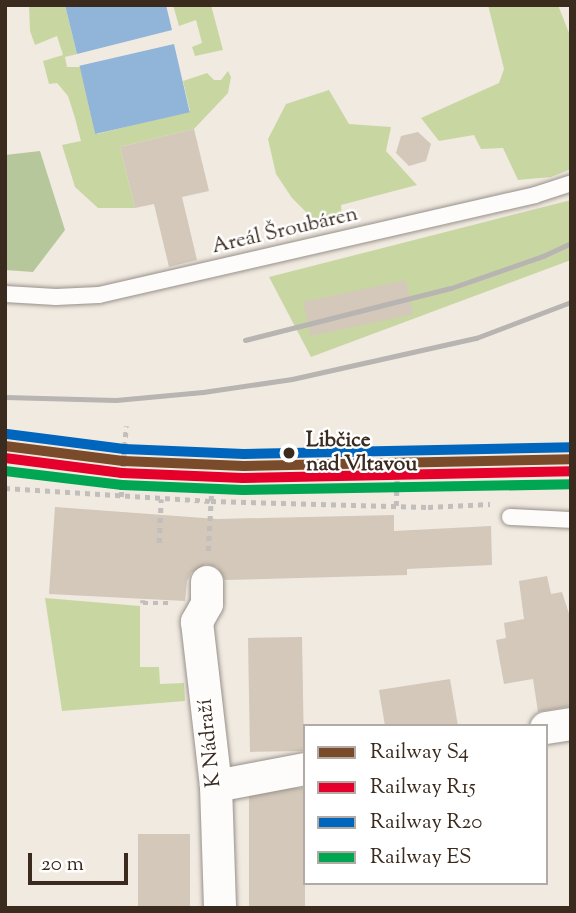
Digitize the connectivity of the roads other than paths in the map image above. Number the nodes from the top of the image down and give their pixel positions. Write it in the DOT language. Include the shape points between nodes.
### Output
graph roads {
  1 [pos="571,183"];
  2 [pos="5,294"];
  3 [pos="506,510"];
  4 [pos="571,520"];
  5 [pos="207,582"];
  6 [pos="571,724"];
  7 [pos="548,728"];
  8 [pos="303,769"];
  9 [pos="216,786"];
  10 [pos="220,908"];
  1 -- 2 [label="lane, Areál Šroubáren" via="99,295"];
  3 -- 4 [label="lane"];
  5 -- 9 [label="street, K Nádraží" via="207,604 197,621"];
  6 -- 7 [label="street"];
  8 -- 9 [label="street"];
  9 -- 10 [label="street, K Nádraží"];
}
